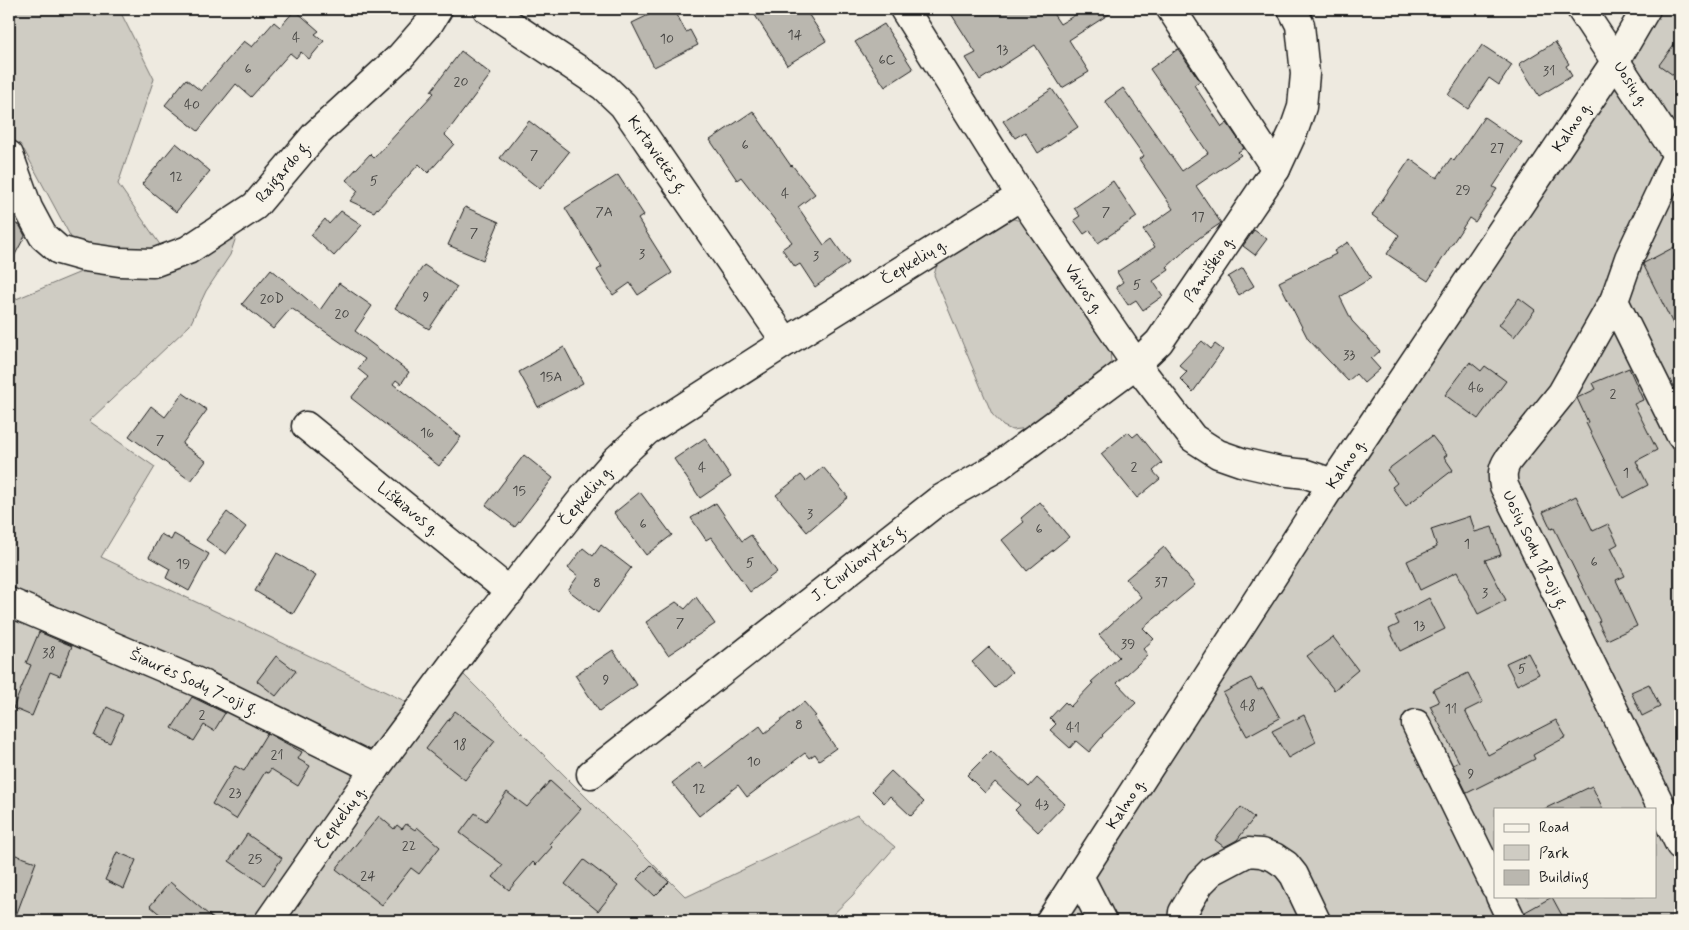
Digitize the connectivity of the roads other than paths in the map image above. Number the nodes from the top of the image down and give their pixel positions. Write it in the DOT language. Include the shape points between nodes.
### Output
graph roads {
  1 [pos="438,9"];
  2 [pos="487,9"];
  3 [pos="904,9"];
  4 [pos="1171,9"];
  5 [pos="1292,9"];
  6 [pos="1581,9"];
  7 [pos="1646,9"];
  8 [pos="1616,62"];
  9 [pos="9,155"];
  10 [pos="1680,158"];
  11 [pos="1276,169"];
  12 [pos="1021,196"];
  13 [pos="1614,301"];
  14 [pos="786,342"];
  15 [pos="1136,364"];
  16 [pos="306,426"];
  17 [pos="1680,434"];
  18 [pos="1331,486"];
  19 [pos="510,592"];
  20 [pos="9,602"];
  21 [pos="1416,724"];
  22 [pos="375,769"];
  23 [pos="591,774"];
  24 [pos="1680,845"];
  25 [pos="1079,876"];
  26 [pos="1494,884"];
  27 [pos="1501,898"];
  28 [pos="269,921"];
  29 [pos="1050,921"];
  30 [pos="1102,921"];
  31 [pos="1182,921"];
  32 [pos="1316,921"];
  33 [pos="1512,921"];
  1 -- 9 [label="street, Raigardo g." via="401,56 315,135 255,206 188,250 153,263 119,262 59,250 43,236 28,208"];
  2 -- 14 [label="street, Kirtavietės g." via="603,86 623,105"];
  3 -- 12 [label="street, Vaivos g."];
  4 -- 11 [label="street"];
  5 -- 11 [label="street, Pamiškio g." via="1300,25 1302,44 1305,74 1302,107"];
  6 -- 8 [label="street, Uosių g."];
  7 -- 8 [label="street, Kalno g."];
  8 -- 10 [label="street, Uosių g."];
  8 -- 18 [label="street, Kalno g."];
  10 -- 13 [label="street, Uosių Sodų 18-oji g." via="1674,162 1628,258"];
  11 -- 15 [label="street, Pamiškio g." via="1159,342"];
  12 -- 14 [label="street, Čepkelių g."];
  12 -- 15 [label="street, Vaivos g."];
  13 -- 17 [label="street"];
  13 -- 24 [label="street, Uosių Sodų 18-oji g." via="1562,394 1508,460 1502,478"];
  14 -- 19 [label="street, Čepkelių g." via="647,432 616,460"];
  15 -- 18 [label="street, Vaivos g." via="1192,438 1218,454 1241,462 1280,472 1306,474"];
  15 -- 23 [label="street, J. Čiurlionytės g." via="996,468 939,500"];
  16 -- 19 [label="street, Liškiavos g."];
  18 -- 25 [label="street, Kalno g."];
  19 -- 22 [label="street, Čepkelių g."];
  20 -- 22 [label="street, Šiaurės Sodų 7-oji g." via="204,684"];
  21 -- 26 [label="street"];
  22 -- 28 [label="street, Čepkelių g."];
  25 -- 29 [label="street, Kalno g."];
  25 -- 30 [label="street"];
  27 -- 33 [label="street"];
  31 -- 32 [label="street" via="1183,912 1200,883 1212,871 1248,852 1268,855 1286,864"];
}
